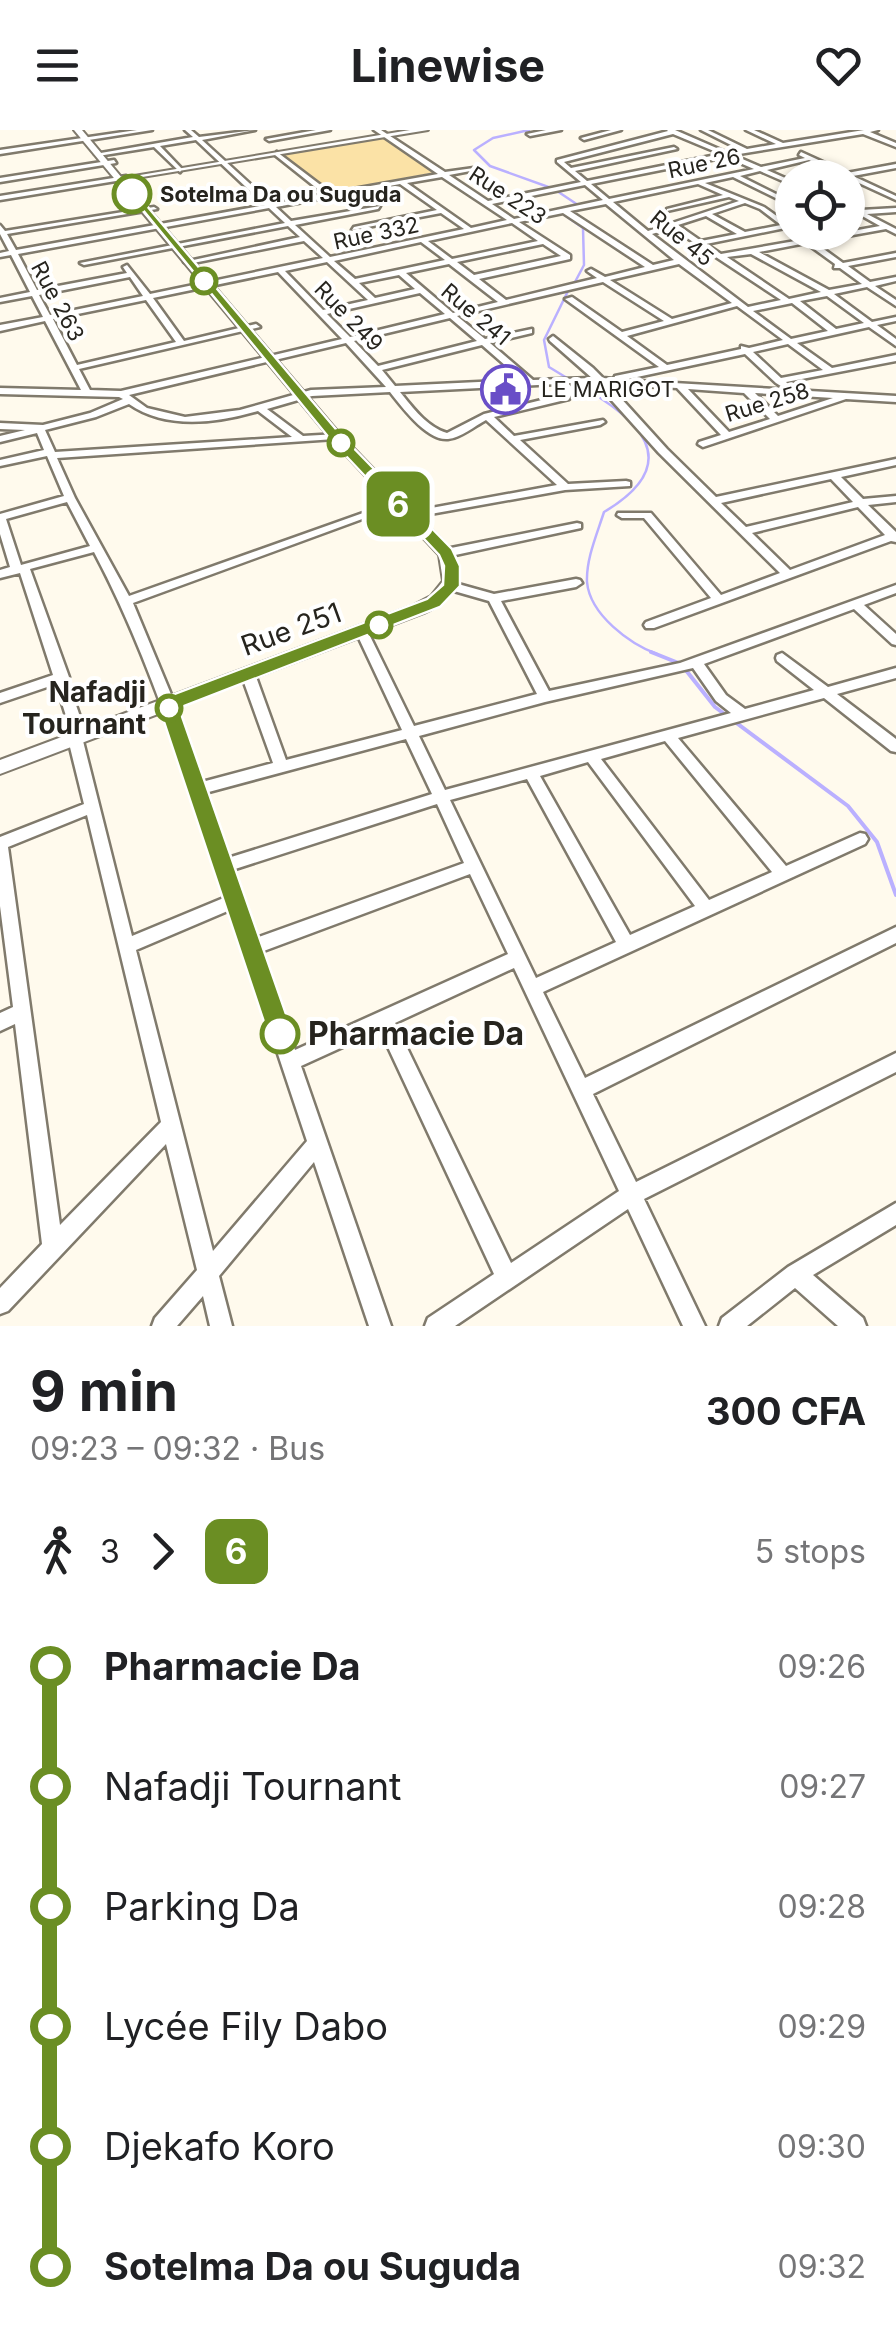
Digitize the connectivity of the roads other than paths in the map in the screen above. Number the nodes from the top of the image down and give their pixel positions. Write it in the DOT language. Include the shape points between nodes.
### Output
graph roads {
  1 [pos="149,130"];
  2 [pos="188,130"];
  3 [pos="254,130"];
  4 [pos="327,130"];
  5 [pos="377,130"];
  6 [pos="424,130"];
  7 [pos="558,130"];
  8 [pos="618,130"];
  9 [pos="639,130"];
  10 [pos="704,130"];
  11 [pos="746,130"];
  12 [pos="876,130"];
  13 [pos="672,131"];
  14 [pos="862,131"];
  15 [pos="85,134"];
  16 [pos="530,134"];
  17 [pos="386,136"];
  18 [pos="652,137"];
  19 [pos="198,138"];
  20 [pos="584,138"];
  21 [pos="269,139"];
  22 [pos="831,142"];
  23 [pos="844,144"];
  24 [pos="155,145"];
  25 [pos="896,145"];
  26 [pos="779,146"];
  27 [pos="674,148"];
  28 [pos="746,151"];
  29 [pos="0,152"];
  30 [pos="281,153"];
  31 [pos="728,155"];
  32 [pos="106,158"];
  33 [pos="806,160"];
  34 [pos="808,160"];
  35 [pos="698,161"];
  36 [pos="224,163"];
  37 [pos="775,166"];
  38 [pos="896,166"];
  39 [pos="479,168"];
  40 [pos="180,170"];
  41 [pos="568,170"];
  42 [pos="757,170"];
  43 [pos="865,172"];
  44 [pos="444,174"];
  45 [pos="734,175"];
  46 [pos="775,176"];
  47 [pos="123,178"];
  48 [pos="0,180"];
  49 [pos="401,182"];
  50 [pos="698,182"];
  51 [pos="586,184"];
  52 [pos="865,188"];
  53 [pos="559,189"];
  54 [pos="356,190"];
  55 [pos="329,195"];
  56 [pos="730,195"];
  57 [pos="775,196"];
  58 [pos="0,198"];
  59 [pos="745,201"];
  60 [pos="610,202"];
  61 [pos="488,203"];
  62 [pos="894,203"];
  63 [pos="270,206"];
  64 [pos="589,206"];
  65 [pos="775,206"];
  66 [pos="378,207"];
  67 [pos="762,208"];
  68 [pos="149,210"];
  69 [pos="865,211"];
  70 [pos="443,212"];
  71 [pos="566,212"];
  72 [pos="337,214"];
  73 [pos="707,214"];
  74 [pos="865,215"];
  75 [pos="100,216"];
  76 [pos="775,217"];
  77 [pos="396,221"];
  78 [pos="686,221"];
  79 [pos="48,222"];
  80 [pos="517,222"];
  81 [pos="290,224"];
  82 [pos="673,225"];
  83 [pos="163,226"];
  84 [pos="354,229"];
  85 [pos="892,230"];
  86 [pos="471,231"];
  87 [pos="775,231"];
  88 [pos="2,232"];
  89 [pos="240,233"];
  90 [pos="112,234"];
  91 [pos="649,234"];
  92 [pos="865,234"];
  93 [pos="746,236"];
  94 [pos="306,238"];
  95 [pos="546,240"];
  96 [pos="424,241"];
  97 [pos="71,242"];
  98 [pos="701,243"];
  99 [pos="61,244"];
  100 [pos="180,245"];
  101 [pos="255,248"];
  102 [pos="775,248"];
  103 [pos="379,250"];
  104 [pos="815,250"];
  105 [pos="13,252"];
  106 [pos="754,252"];
  107 [pos="0,255"];
  108 [pos="896,255"];
  109 [pos="119,256"];
  110 [pos="722,256"];
  111 [pos="330,260"];
  112 [pos="193,261"];
  113 [pos="451,261"];
  114 [pos="680,261"];
  115 [pos="84,262"];
  116 [pos="837,266"];
  117 [pos="652,268"];
  118 [pos="280,270"];
  119 [pos="591,271"];
  120 [pos="400,272"];
  121 [pos="132,274"];
  122 [pos="473,278"];
  123 [pos="606,279"];
  124 [pos="896,279"];
  125 [pos="96,281"];
  126 [pos="354,282"];
  127 [pos="212,284"];
  128 [pos="865,286"];
  129 [pos="421,290"];
  130 [pos="34,293"];
  131 [pos="828,293"];
  132 [pos="149,298"];
  133 [pos="568,299"];
  134 [pos="0,300"];
  135 [pos="374,300"];
  136 [pos="790,301"];
  137 [pos="505,303"];
  138 [pos="896,304"];
  139 [pos="741,307"];
  140 [pos="321,312"];
  141 [pos="452,316"];
  142 [pos="48,318"];
  143 [pos="896,319"];
  144 [pos="672,322"];
  145 [pos="871,324"];
  146 [pos="0,328"];
  147 [pos="250,328"];
  148 [pos="529,331"];
  149 [pos="832,331"];
  150 [pos="620,335"];
  151 [pos="552,339"];
  152 [pos="788,339"];
  153 [pos="348,340"];
  154 [pos="483,342"];
  155 [pos="896,342"];
  156 [pos="181,344"];
  157 [pos="744,348"];
  158 [pos="275,358"];
  159 [pos="896,358"];
  160 [pos="663,365"];
  161 [pos="73,368"];
  162 [pos="376,369"];
  163 [pos="830,371"];
  164 [pos="0,378"];
  165 [pos="560,380"];
  166 [pos="603,380"];
  167 [pos="779,381"];
  168 [pos="530,382"];
  169 [pos="680,386"];
  170 [pos="389,389"];
  171 [pos="747,390"];
  172 [pos="3,391"];
  173 [pos="83,391"];
  174 [pos="792,393"];
  175 [pos="306,394"];
  176 [pos="125,397"];
  177 [pos="842,398"];
  178 [pos="896,399"];
  179 [pos="260,408"];
  180 [pos="488,416"];
  181 [pos="775,418"];
  182 [pos="71,420"];
  183 [pos="600,422"];
  184 [pos="0,426"];
  185 [pos="39,427"];
  186 [pos="726,435"];
  187 [pos="335,436"];
  188 [pos="512,438"];
  189 [pos="0,440"];
  190 [pos="301,440"];
  191 [pos="704,444"];
  192 [pos="50,453"];
  193 [pos="896,462"];
  194 [pos="0,463"];
  195 [pos="366,466"];
  196 [pos="833,475"];
  197 [pos="626,484"];
  198 [pos="565,487"];
  199 [pos="70,498"];
  200 [pos="896,499"];
  201 [pos="714,501"];
  202 [pos="860,503"];
  203 [pos="403,509"];
  204 [pos="622,515"];
  205 [pos="0,517"];
  206 [pos="577,526"];
  207 [pos="744,531"];
  208 [pos="895,537"];
  209 [pos="95,548"];
  210 [pos="446,553"];
  211 [pos="20,569"];
  212 [pos="0,574"];
  213 [pos="788,575"];
  214 [pos="576,583"];
  215 [pos="452,586"];
  216 [pos="896,589"];
  217 [pos="494,598"];
  218 [pos="126,601"];
  219 [pos="720,601"];
  220 [pos="856,604"];
  221 [pos="650,626"];
  222 [pos="362,632"];
  223 [pos="896,640"];
  224 [pos="782,658"];
  225 [pos="689,665"];
  226 [pos="896,673"];
  227 [pos="248,674"];
  228 [pos="62,676"];
  229 [pos="822,693"];
  230 [pos="545,697"];
  231 [pos="0,698"];
  232 [pos="168,704"];
  233 [pos="742,714"];
  234 [pos="410,732"];
  235 [pos="896,732"];
  236 [pos="878,736"];
  237 [pos="669,737"];
  238 [pos="77,738"];
  239 [pos="896,748"];
  240 [pos="592,757"];
  241 [pos="281,766"];
  242 [pos="0,767"];
  243 [pos="531,773"];
  244 [pos="197,789"];
  245 [pos="441,796"];
  246 [pos="92,808"];
  247 [pos="860,839"];
  248 [pos="0,844"];
  249 [pos="223,866"];
  250 [pos="474,866"];
  251 [pos="784,875"];
  252 [pos="236,902"];
  253 [pos="706,909"];
  254 [pos="5,925"];
  255 [pos="896,935"];
  256 [pos="627,944"];
  257 [pos="126,946"];
  258 [pos="252,948"];
  259 [pos="518,958"];
  260 [pos="532,988"];
  261 [pos="22,1012"];
  262 [pos="384,1019"];
  263 [pos="0,1022"];
  264 [pos="290,1062"];
  265 [pos="896,1062"];
  266 [pos="581,1090"];
  267 [pos="171,1125"];
  268 [pos="318,1143"];
  269 [pos="631,1195"];
  270 [pos="896,1213"];
  271 [pos="53,1248"];
  272 [pos="208,1273"];
  273 [pos="795,1274"];
  274 [pos="507,1278"];
  275 [pos="0,1303"];
  276 [pos="163,1326"];
  277 [pos="221,1326"];
  278 [pos="380,1326"];
  279 [pos="436,1326"];
  280 [pos="694,1326"];
  281 [pos="730,1326"];
  282 [pos="854,1326"];
  1 -- 15 [label="street"];
  2 -- 19 [label="street"];
  3 -- 19 [label="street"];
  3 -- 21 [label="street"];
  4 -- 21 [label="street"];
  5 -- 17 [label="street, Rue 223"];
  6 -- 17 [label="main road"];
  7 -- 16 [label="street"];
  8 -- 20 [label="street"];
  9 -- 18 [label="street"];
  10 -- 28 [label="street"];
  11 -- 26 [label="street"];
  12 -- 14 [label="street"];
  13 -- 18 [label="street"];
  13 -- 31 [label="street"];
  14 -- 22 [label="street"];
  14 -- 25 [label="street"];
  15 -- 29 [label="street"];
  15 -- 32 [label="main road"];
  17 -- 30 [label="main road"];
  17 -- 44 [label="street, Rue 223"];
  18 -- 27 [label="street"];
  18 -- 41 [label="street, Rue 45" via="560,159"];
  19 -- 24 [label="street"];
  19 -- 36 [label="street"];
  21 -- 30 [label="street"];
  22 -- 23 [label="street"];
  22 -- 26 [label="street"];
  24 -- 32 [label="street" via="139,144"];
  24 -- 40 [label="street"];
  26 -- 28 [label="street"];
  26 -- 33 [label="street"];
  26 -- 34 [label="street"];
  27 -- 35 [label="street"];
  27 -- 41 [label="street"];
  28 -- 31 [label="street"];
  30 -- 36 [label="main road"];
  30 -- 55 [label="street"];
  31 -- 35 [label="street"];
  31 -- 42 [label="street"];
  32 -- 47 [label="main road"];
  32 -- 48 [label="street"];
  35 -- 51 [label="street"];
  36 -- 40 [label="main road"];
  36 -- 63 [label="street"];
  37 -- 42 [label="street, Rue 26"];
  38 -- 43 [label="street"];
  39 -- 44 [label="street"];
  40 -- 47 [label="main road"];
  41 -- 51 [label="street, Rue 45"];
  42 -- 45 [label="street, Rue 26"];
  42 -- 46 [label="street"];
  44 -- 49 [label="street"];
  44 -- 61 [label="street, Rue 223"];
  45 -- 50 [label="street, Rue 26"];
  45 -- 57 [label="street"];
  47 -- 58 [label="street"];
  47 -- 68 [label="main road"];
  49 -- 54 [label="street"];
  49 -- 70 [label="street"];
  50 -- 56 [label="street"];
  50 -- 60 [label="street, Rue 26"];
  51 -- 53 [label="street"];
  51 -- 60 [label="street, Rue 45"];
  52 -- 62 [label="street"];
  53 -- 61 [label="street"];
  53 -- 64 [label="street"];
  54 -- 55 [label="street"];
  54 -- 66 [label="street"];
  55 -- 63 [label="street"];
  56 -- 59 [label="street"];
  56 -- 78 [label="street" via="669,210"];
  59 -- 67 [label="street"];
  59 -- 73 [label="street"];
  60 -- 64 [label="street, Rue 332"];
  60 -- 91 [label="street, Rue 45"];
  61 -- 80 [label="street, Rue 223"];
  62 -- 69 [label="street"];
  63 -- 81 [label="street"];
  63 -- 83 [label="street"];
  64 -- 71 [label="street, Rue 332"];
  65 -- 67 [label="street"];
  66 -- 72 [label="street"];
  66 -- 77 [label="street"];
  67 -- 76 [label="street"];
  68 -- 75 [label="street"];
  68 -- 83 [label="main road"];
  70 -- 77 [label="street"];
  70 -- 86 [label="street"];
  71 -- 80 [label="street, Rue 332"];
  71 -- 117 [label="street"];
  72 -- 81 [label="street"];
  72 -- 84 [label="street"];
  73 -- 78 [label="street"];
  73 -- 93 [label="street"];
  74 -- 85 [label="street"];
  75 -- 79 [label="street"];
  75 -- 90 [label="street"];
  77 -- 84 [label="street"];
  78 -- 82 [label="street"];
  79 -- 88 [label="street"];
  79 -- 99 [label="street"];
  80 -- 86 [label="street, Rue 332"];
  80 -- 95 [label="street, Rue 223"];
  81 -- 89 [label="street"];
  81 -- 94 [label="street"];
  82 -- 91 [label="street"];
  82 -- 98 [label="street"];
  83 -- 90 [label="street"];
  83 -- 100 [label="main road"];
  84 -- 103 [label="street"];
  85 -- 92 [label="street"];
  86 -- 96 [label="street, Rue 332"];
  87 -- 93 [label="street"];
  88 -- 105 [label="street, Rue 263"];
  89 -- 100 [label="street"];
  89 -- 101 [label="street"];
  90 -- 97 [label="street"];
  91 -- 114 [label="street, Rue 45"];
  93 -- 98 [label="street"];
  94 -- 101 [label="street"];
  94 -- 111 [label="street"];
  95 -- 113 [label="street"];
  95 -- 122 [label="street, Rue 223" via="567,257"];
  96 -- 103 [label="street, Rue 332"];
  96 -- 113 [label="street"];
  97 -- 99 [label="street"];
  97 -- 115 [label="street"];
  98 -- 110 [label="street"];
  99 -- 105 [label="street"];
  100 -- 109 [label="street"];
  100 -- 112 [label="main road"];
  101 -- 112 [label="street"];
  102 -- 106 [label="street"];
  103 -- 111 [label="street, Rue 332"];
  104 -- 116 [label="street"];
  105 -- 107 [label="street"];
  105 -- 130 [label="street, Rue 263"];
  106 -- 110 [label="street"];
  106 -- 131 [label="street"];
  108 -- 116 [label="street"];
  109 -- 115 [label="street"];
  109 -- 121 [label="street"];
  110 -- 136 [label="street"];
  111 -- 118 [label="street, Rue 332"];
  111 -- 126 [label="street"];
  112 -- 127 [label="main road"];
  113 -- 120 [label="street"];
  113 -- 122 [label="street"];
  114 -- 117 [label="street"];
  114 -- 139 [label="street, Rue 45"];
  115 -- 125 [label="street"];
  116 -- 128 [label="street"];
  117 -- 123 [label="street"];
  118 -- 127 [label="street, Rue 332"];
  118 -- 140 [label="street, Rue 249"];
  119 -- 123 [label="street"];
  120 -- 126 [label="street"];
  120 -- 129 [label="street, Rue 241"];
  121 -- 125 [label="street"];
  121 -- 132 [label="street"];
  122 -- 137 [label="street"];
  123 -- 137 [label="street"];
  123 -- 144 [label="street"];
  124 -- 128 [label="street"];
  125 -- 130 [label="street"];
  126 -- 135 [label="street"];
  127 -- 132 [label="street, Rue 332"];
  127 -- 147 [label="main road"];
  128 -- 131 [label="street"];
  128 -- 138 [label="street"];
  129 -- 135 [label="street"];
  129 -- 141 [label="street, Rue 241"];
  130 -- 134 [label="street"];
  130 -- 142 [label="street, Rue 263"];
  131 -- 136 [label="street"];
  131 -- 145 [label="street"];
  132 -- 142 [label="street, Rue 332"];
  132 -- 156 [label="street"];
  133 -- 150 [label="street"];
  135 -- 140 [label="street"];
  136 -- 139 [label="street"];
  136 -- 149 [label="street"];
  137 -- 141 [label="street"];
  139 -- 144 [label="street"];
  139 -- 152 [label="street, Rue 45"];
  140 -- 153 [label="street, Rue 249"];
  141 -- 153 [label="street"];
  141 -- 154 [label="street, Rue 241"];
  142 -- 146 [label="street, Rue 332"];
  142 -- 161 [label="street, Rue 263"];
  143 -- 145 [label="street"];
  144 -- 150 [label="street"];
  145 -- 149 [label="street"];
  145 -- 155 [label="street"];
  147 -- 156 [label="street"];
  147 -- 158 [label="main road"];
  148 -- 154 [label="street"];
  149 -- 152 [label="street"];
  150 -- 160 [label="street"];
  151 -- 166 [label="street"];
  152 -- 157 [label="street"];
  152 -- 163 [label="street, Rue 45"];
  153 -- 158 [label="street"];
  153 -- 162 [label="street, Rue 249"];
  154 -- 162 [label="street"];
  154 -- 168 [label="street, Rue 241"];
  156 -- 161 [label="street"];
  157 -- 160 [label="street"];
  157 -- 167 [label="street"];
  158 -- 175 [label="main road"];
  158 -- 176 [label="street"];
  159 -- 163 [label="street"];
  160 -- 166 [label="street"];
  161 -- 173 [label="street, Rue 263"];
  162 -- 170 [label="street, Rue 249"];
  163 -- 167 [label="street"];
  164 -- 172 [label="street"];
  165 -- 166 [label="street"];
  165 -- 168 [label="street"];
  165 -- 180 [label="street" via="569,390 566,397"];
  166 -- 169 [label="street"];
  166 -- 201 [label="street"];
  167 -- 174 [label="street"];
  168 -- 170 [label="street"];
  169 -- 171 [label="street"];
  169 -- 186 [label="street"];
  170 -- 175 [label="street"];
  170 -- 180 [label="street, Rue 249" via="440,435"];
  171 -- 174 [label="street"];
  171 -- 181 [label="street"];
  172 -- 173 [label="street"];
  173 -- 176 [label="street"];
  173 -- 182 [label="street"];
  174 -- 177 [label="street"];
  175 -- 179 [label="street"];
  175 -- 187 [label="main road"];
  175 -- 195 [label="main road" via="361,451"];
  176 -- 179 [label="street" via="185,420"];
  176 -- 182 [label="street"];
  177 -- 178 [label="street"];
  177 -- 181 [label="street, Rue 258"];
  179 -- 190 [label="street"];
  180 -- 188 [label="street"];
  181 -- 186 [label="street, Rue 258"];
  182 -- 185 [label="street"];
  183 -- 188 [label="street"];
  184 -- 185 [label="street"];
  185 -- 189 [label="street"];
  185 -- 192 [label="street"];
  186 -- 191 [label="street, Rue 258"];
  187 -- 190 [label="street"];
  187 -- 195 [label="main road"];
  188 -- 198 [label="street"];
  190 -- 192 [label="street"];
  192 -- 194 [label="street"];
  192 -- 199 [label="street"];
  193 -- 196 [label="street"];
  195 -- 203 [label="main road"];
  196 -- 201 [label="street"];
  196 -- 202 [label="street"];
  197 -- 198 [label="street"];
  198 -- 203 [label="street"];
  199 -- 205 [label="street"];
  199 -- 209 [label="street"];
  200 -- 202 [label="street"];
  201 -- 207 [label="street"];
  202 -- 207 [label="street"];
  202 -- 208 [label="street"];
  203 -- 210 [label="main road"];
  203 -- 218 [label="street"];
  204 -- 219 [label="street" via="647,515"];
  205 -- 211 [label="street"];
  206 -- 210 [label="street"];
  207 -- 213 [label="street"];
  208 -- 213 [label="street"];
  209 -- 211 [label="street"];
  209 -- 218 [label="street"];
  210 -- 215 [label="main road"];
  211 -- 212 [label="street"];
  211 -- 228 [label="street"];
  213 -- 219 [label="street"];
  214 -- 217 [label="street"];
  215 -- 217 [label="street"];
  215 -- 222 [label="main road, Rue 251" via="434,603"];
  216 -- 220 [label="street"];
  217 -- 230 [label="street"];
  218 -- 232 [label="street"];
  219 -- 221 [label="street"];
  220 -- 223 [label="street"];
  220 -- 225 [label="street"];
  222 -- 227 [label="main road, Rue 251"];
  222 -- 234 [label="street"];
  224 -- 229 [label="street"];
  225 -- 230 [label="street"];
  225 -- 233 [label="street"];
  226 -- 229 [label="street"];
  227 -- 232 [label="main road, Rue 251"];
  227 -- 241 [label="street"];
  228 -- 231 [label="street"];
  228 -- 238 [label="street"];
  229 -- 233 [label="street"];
  229 -- 236 [label="street"];
  230 -- 234 [label="street"];
  232 -- 238 [label="main road, Rue 251"];
  232 -- 244 [label="street"];
  233 -- 237 [label="street"];
  234 -- 241 [label="street"];
  234 -- 245 [label="street"];
  235 -- 236 [label="street"];
  236 -- 239 [label="street"];
  237 -- 240 [label="street"];
  237 -- 251 [label="street"];
  238 -- 242 [label="main road, Rue 251"];
  238 -- 246 [label="street"];
  240 -- 243 [label="street"];
  240 -- 253 [label="street"];
  241 -- 244 [label="street"];
  243 -- 245 [label="street"];
  243 -- 256 [label="street"];
  244 -- 249 [label="street"];
  245 -- 249 [label="street"];
  245 -- 250 [label="street"];
  246 -- 248 [label="street"];
  246 -- 257 [label="street"];
  247 -- 251 [label="street"];
  248 -- 254 [label="street"];
  249 -- 252 [label="street"];
  250 -- 258 [label="street"];
  250 -- 259 [label="street"];
  251 -- 253 [label="street"];
  252 -- 257 [label="street"];
  252 -- 258 [label="street"];
  253 -- 256 [label="street"];
  254 -- 261 [label="street"];
  255 -- 266 [label="street"];
  256 -- 260 [label="street"];
  257 -- 267 [label="street"];
  258 -- 264 [label="street"];
  259 -- 260 [label="street"];
  259 -- 262 [label="street"];
  260 -- 266 [label="street"];
  261 -- 263 [label="street"];
  261 -- 271 [label="street"];
  262 -- 264 [label="street"];
  262 -- 274 [label="street"];
  264 -- 268 [label="street"];
  265 -- 269 [label="street"];
  266 -- 269 [label="street"];
  267 -- 271 [label="street"];
  267 -- 272 [label="street"];
  268 -- 272 [label="street"];
  268 -- 278 [label="street"];
  269 -- 274 [label="street"];
  269 -- 280 [label="street"];
  270 -- 273 [label="street"];
  271 -- 275 [label="street"];
  272 -- 276 [label="street"];
  272 -- 277 [label="street"];
  273 -- 281 [label="street"];
  273 -- 282 [label="street"];
  274 -- 279 [label="street"];
}
